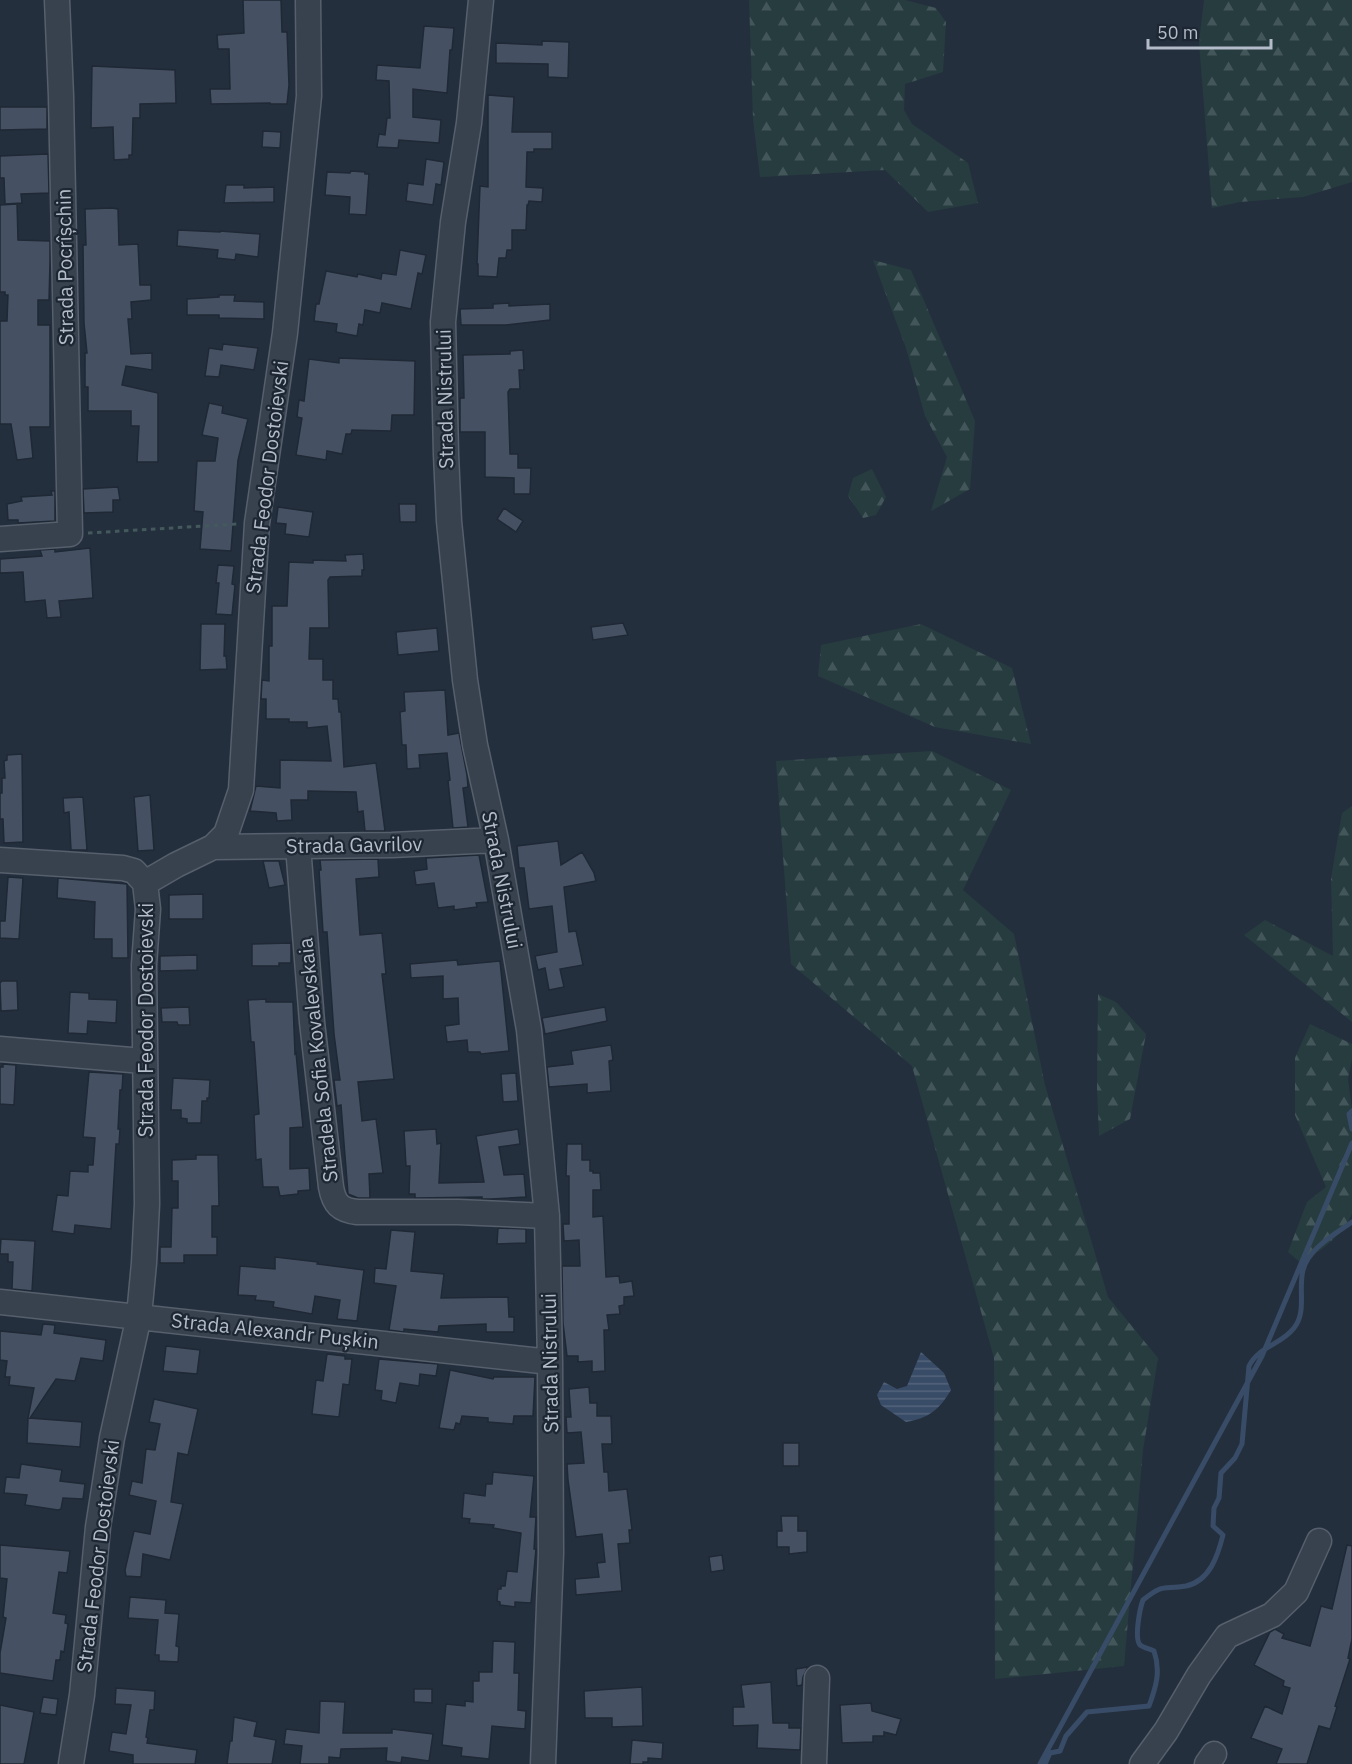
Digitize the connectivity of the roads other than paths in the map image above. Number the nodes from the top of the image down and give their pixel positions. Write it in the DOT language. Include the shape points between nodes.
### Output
graph roads {
  1 [pos="57,0"];
  2 [pos="308,0"];
  3 [pos="481,0"];
  4 [pos="0,539"];
  5 [pos="496,840"];
  6 [pos="213,846"];
  7 [pos="298,846"];
  8 [pos="0,860"];
  9 [pos="144,883"];
  10 [pos="0,1049"];
  11 [pos="143,1061"];
  12 [pos="547,1216"];
  13 [pos="0,1302"];
  14 [pos="139,1316"];
  15 [pos="550,1362"];
  16 [pos="1319,1541"];
  17 [pos="817,1678"];
  18 [pos="71,1764"];
  19 [pos="543,1764"];
  20 [pos="814,1764"];
  21 [pos="1142,1764"];
  1 -- 4 [label="street, Strada Pocrîșchin" via="70,534"];
  2 -- 6 [label="street, Strada Feodor Dostoievski" via="308,108 285,333 257,523 241,790 226,834"];
  3 -- 5 [label="street, Strada Nistrului" via="443,334 449,521 465,680"];
  5 -- 7 [label="street, Strada Gavrilov"];
  5 -- 12 [label="street, Strada Nistrului" via="529,1030"];
  6 -- 7 [label="street, Strada Gavrilov"];
  6 -- 9 [label="street, Strada Feodor Dostoievski"];
  7 -- 12 [label="street, Stradela Sofia Kovalevskaia" via="312,1022 331,1187 338,1207 357,1212"];
  8 -- 9 [label="street" via="123,868 134,871"];
  9 -- 11 [label="street, Strada Feodor Dostoievski" via="148,909"];
  10 -- 11 [label="street"];
  11 -- 14 [label="street, Strada Feodor Dostoievski" via="147,1204"];
  12 -- 15 [label="street, Strada Nistrului"];
  13 -- 14 [label="street, Strada Alexandr Pușkin"];
  14 -- 15 [label="street, Strada Alexandr Pușkin"];
  14 -- 18 [label="street, Strada Feodor Dostoievski" via="112,1438 100,1516"];
  15 -- 19 [label="street, Strada Nistrului" via="551,1553"];
  16 -- 21 [label="street" via="1296,1592 1272,1615 1227,1636"];
  17 -- 20 [label="street"];
}
